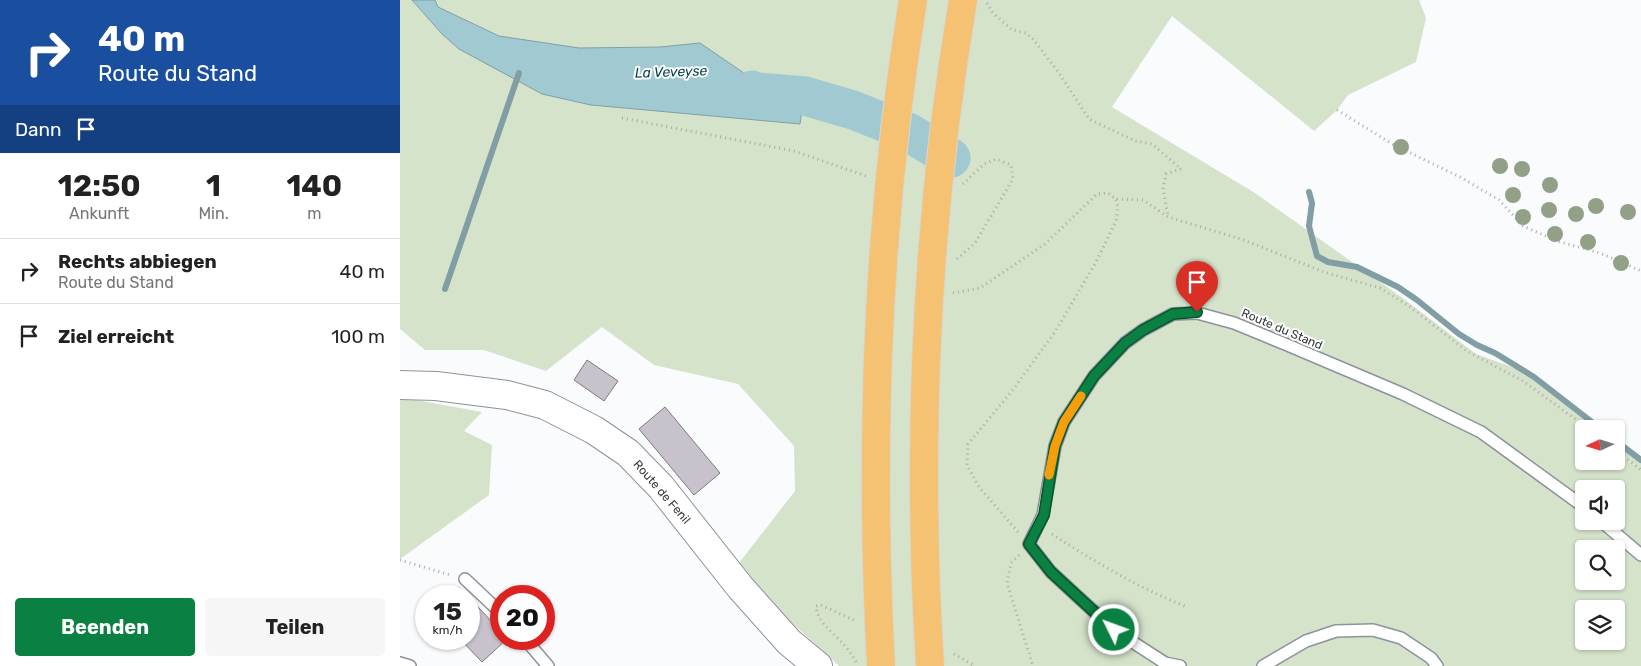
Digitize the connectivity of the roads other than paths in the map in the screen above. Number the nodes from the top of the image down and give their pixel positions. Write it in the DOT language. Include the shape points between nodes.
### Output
graph roads {
  1 [pos="913,0"];
  2 [pos="963,0"];
  3 [pos="400,385"];
  4 [pos="1575,500"];
  5 [pos="1612,530"];
  6 [pos="1641,555"];
  7 [pos="465,579"];
  8 [pos="490,603"];
  9 [pos="534,650"];
  10 [pos="400,663"];
  11 [pos="410,666"];
  12 [pos="548,666"];
  13 [pos="818,666"];
  14 [pos="881,666"];
  15 [pos="930,666"];
  16 [pos="1180,666"];
  17 [pos="1263,666"];
  18 [pos="1437,666"];
  1 -- 14 [label="highway, bridge" via="892,157 876,393"];
  2 -- 15 [label="highway, bridge" via="937,187 926,361 924,533"];
  3 -- 13 [label="street, Route de Fenil" via="507,395 545,405 601,434 628,453 661,487 752,601 789,642"];
  4 -- 16 [label="lane, Route du Stand" via="1481,432 1403,394 1234,322 1197,312 1173,314 1125,343 1094,376 1064,422 1055,446 1044,515 1029,544 1051,572 1114,630 1166,663"];
  5 -- 6 [label="lane"];
  7 -- 8 [label="lane"];
  9 -- 12 [label="lane"];
  10 -- 11 [label="lane"];
  17 -- 18 [label="lane" via="1306,642 1336,631 1373,630 1401,638 1431,658"];
}
